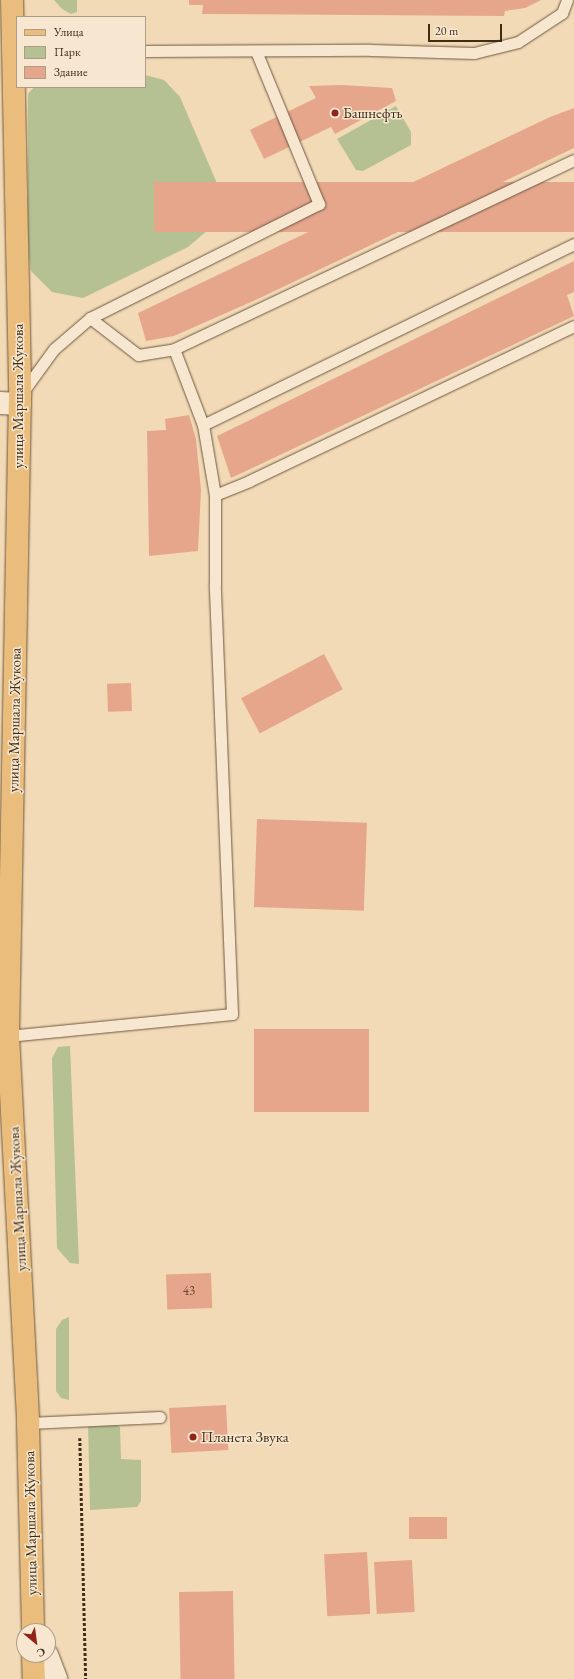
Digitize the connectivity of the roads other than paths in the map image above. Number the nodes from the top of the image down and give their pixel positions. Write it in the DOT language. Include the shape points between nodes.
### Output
graph roads {
  1 [pos="12,0"];
  2 [pos="567,0"];
  3 [pos="146,51"];
  4 [pos="256,51"];
  5 [pos="15,53"];
  6 [pos="7,100"];
  7 [pos="574,160"];
  8 [pos="574,244"];
  9 [pos="90,318"];
  10 [pos="574,326"];
  11 [pos="174,349"];
  12 [pos="13,401"];
  13 [pos="203,425"];
  14 [pos="215,495"];
  15 [pos="8,1036"];
  16 [pos="160,1417"];
  17 [pos="28,1423"];
  18 [pos="34,1623"];
  19 [pos="34,1663"];
  20 [pos="49,1663"];
  21 [pos="34,1679"];
  22 [pos="56,1679"];
  1 -- 5 [label="main road, улица Маршала Жукова"];
  2 -- 4 [label="lane" via="562,13 518,42 474,53"];
  3 -- 4 [label="lane"];
  4 -- 9 [label="lane" via="319,204"];
  5 -- 6 [label="main road, улица Маршала Жукова"];
  6 -- 12 [label="main road, улица Маршала Жукова"];
  7 -- 11 [label="lane"];
  8 -- 13 [label="lane"];
  9 -- 11 [label="lane" via="138,354"];
  9 -- 12 [label="lane" via="54,349"];
  10 -- 14 [label="lane"];
  11 -- 13 [label="lane"];
  12 -- 15 [label="main road, улица Маршала Жукова"];
  13 -- 14 [label="lane"];
  14 -- 15 [label="lane" via="215,584 232,1014"];
  15 -- 17 [label="main road, улица Маршала Жукова"];
  16 -- 17 [label="lane"];
  17 -- 18 [label="main road, улица Маршала Жукова"];
  19 -- 21 [label="main road"];
  20 -- 22 [label="street"];
}
